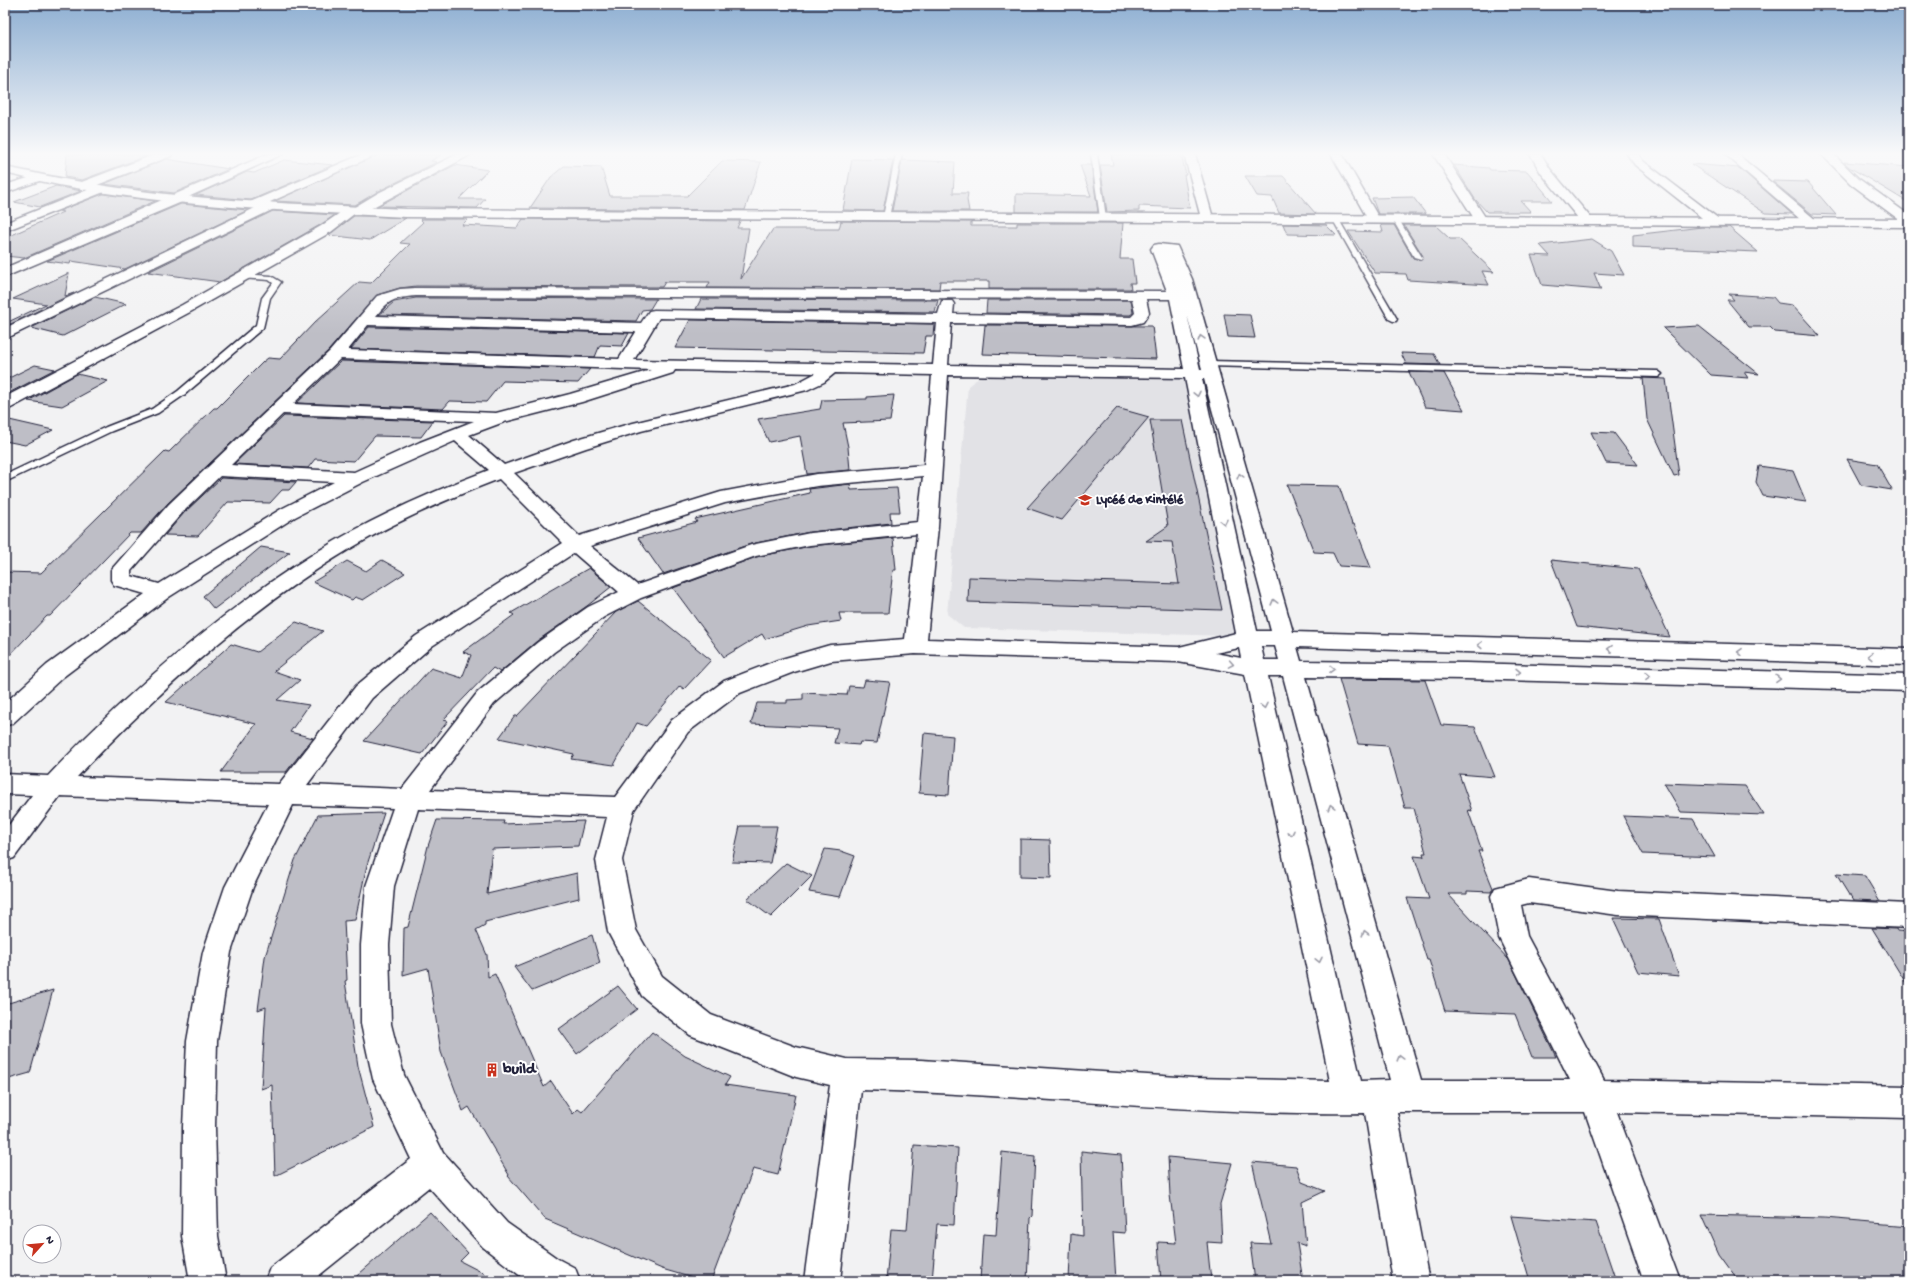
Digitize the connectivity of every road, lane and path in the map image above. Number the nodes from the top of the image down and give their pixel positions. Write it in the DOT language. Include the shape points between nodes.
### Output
graph roads {
  1 [pos="37,214"];
  2 [pos="141,214"];
  3 [pos="253,214"];
  4 [pos="349,214"];
  5 [pos="541,214"];
  6 [pos="887,214"];
  7 [pos="1102,214"];
  8 [pos="1206,214"];
  9 [pos="1370,214"];
  10 [pos="1477,214"];
  11 [pos="1581,214"];
  12 [pos="1705,214"];
  13 [pos="1801,214"];
  14 [pos="1898,214"];
  15 [pos="886,217"];
  16 [pos="1103,218"];
  17 [pos="1207,218"];
  18 [pos="1336,220"];
  19 [pos="1374,220"];
  20 [pos="1396,220"];
  21 [pos="1481,220"];
  22 [pos="1587,221"];
  23 [pos="1715,222"];
  24 [pos="1909,222"];
  25 [pos="1812,223"];
  26 [pos="5,227"];
  27 [pos="1418,257"];
  28 [pos="5,273"];
  29 [pos="244,276"];
  30 [pos="666,292"];
  31 [pos="949,293"];
  32 [pos="1138,295"];
  33 [pos="1182,295"];
  34 [pos="654,314"];
  35 [pos="944,318"];
  36 [pos="1393,319"];
  37 [pos="364,320"];
  38 [pos="646,328"];
  39 [pos="5,334"];
  40 [pos="336,354"];
  41 [pos="624,363"];
  42 [pos="682,366"];
  43 [pos="830,369"];
  44 [pos="1210,369"];
  45 [pos="942,370"];
  46 [pos="1193,374"];
  47 [pos="1658,374"];
  48 [pos="5,404"];
  49 [pos="280,409"];
  50 [pos="498,418"];
  51 [pos="457,434"];
  52 [pos="216,470"];
  53 [pos="933,470"];
  54 [pos="502,472"];
  55 [pos="357,478"];
  56 [pos="5,479"];
  57 [pos="928,528"];
  58 [pos="575,544"];
  59 [pos="162,592"];
  60 [pos="634,593"];
  61 [pos="1248,638"];
  62 [pos="1285,639"];
  63 [pos="915,646"];
  64 [pos="1178,654"];
  65 [pos="1909,657"];
  66 [pos="1255,668"];
  67 [pos="1293,669"];
  68 [pos="1909,682"];
  69 [pos="5,717"];
  70 [pos="5,784"];
  71 [pos="54,787"];
  72 [pos="286,794"];
  73 [pos="409,798"];
  74 [pos="622,807"];
  75 [pos="5,850"];
  76 [pos="1909,916"];
  77 [pos="847,1074"];
  78 [pos="1410,1096"];
  79 [pos="1595,1096"];
  80 [pos="1364,1097"];
  81 [pos="1909,1102"];
  82 [pos="431,1164"];
  83 [pos="208,1281"];
  84 [pos="283,1281"];
  85 [pos="562,1281"];
  86 [pos="822,1281"];
  87 [pos="1411,1281"];
  88 [pos="1662,1281"];
  1 -- 26 [label="main road"];
  2 -- 28 [label="main road"];
  3 -- 39 [label="main road"];
  4 -- 29 [label="main road"];
  5 -- 15 [label="main road"];
  6 -- 15 [label="lane"];
  7 -- 16 [label="lane"];
  8 -- 17 [label="main road"];
  9 -- 19 [label="main road"];
  10 -- 21 [label="main road"];
  11 -- 22 [label="main road"];
  12 -- 23 [label="main road"];
  13 -- 25 [label="main road"];
  14 -- 24 [label="main road"];
  15 -- 16 [label="main road"];
  16 -- 17 [label="main road"];
  17 -- 18 [label="main road"];
  18 -- 19 [label="main road"];
  18 -- 36 [label="lane"];
  19 -- 20 [label="main road"];
  20 -- 21 [label="main road"];
  20 -- 27 [label="lane"];
  21 -- 22 [label="main road"];
  22 -- 23 [label="main road"];
  23 -- 25 [label="main road"];
  24 -- 25 [label="main road"];
  29 -- 48 [label="main road"];
  29 -- 56 [label="lane" via="272,278 277,282 266,298 260,326 221,360 155,411 109,429"];
  30 -- 31 [label="main road"];
  30 -- 34 [label="main road"];
  30 -- 37 [label="main road" via="400,293 382,299"];
  31 -- 32 [label="main road"];
  31 -- 35 [label="main road"];
  32 -- 33 [label="main road"];
  32 -- 35 [label="main road" via="1142,313 1138,319 1132,320"];
  44 -- 33 [label="main road, one-way"];
  33 -- 46 [label="main road"];
  34 -- 35 [label="main road"];
  34 -- 38 [label="main road"];
  35 -- 45 [label="main road"];
  37 -- 38 [label="main road"];
  37 -- 40 [label="main road"];
  38 -- 41 [label="main road"];
  40 -- 41 [label="main road"];
  40 -- 49 [label="main road"];
  41 -- 42 [label="main road"];
  42 -- 43 [label="main road"];
  42 -- 50 [label="main road"];
  43 -- 45 [label="main road"];
  43 -- 54 [label="main road" via="818,379 801,387 633,427"];
  44 -- 46 [label="main road"];
  44 -- 47 [label="lane"];
  62 -- 44 [label="main road, one-way"];
  45 -- 46 [label="main road"];
  45 -- 53 [label="main road"];
  46 -- 61 [label="main road, one-way"];
  49 -- 50 [label="main road"];
  49 -- 52 [label="main road"];
  50 -- 51 [label="main road"];
  51 -- 54 [label="main road"];
  51 -- 55 [label="main road"];
  52 -- 55 [label="main road"];
  52 -- 59 [label="main road" via="176,508 120,570 121,580"];
  53 -- 57 [label="main road"];
  53 -- 58 [label="main road" via="817,480 721,498"];
  54 -- 58 [label="main road"];
  54 -- 71 [label="main road" via="403,513 376,527 257,602 216,633 130,708"];
  55 -- 59 [label="main road" via="288,513"];
  57 -- 60 [label="main road" via="810,539 751,551"];
  57 -- 63 [label="main road"];
  58 -- 60 [label="main road"];
  58 -- 72 [label="main road" via="424,641 364,692"];
  59 -- 69 [label="main road" via="55,671"];
  60 -- 73 [label="main road" via="596,612 546,647 486,698"];
  61 -- 62 [label="main road"];
  61 -- 64 [label="main road"];
  61 -- 66 [label="main road"];
  65 -- 62 [label="main road, one-way"];
  62 -- 67 [label="main road"];
  63 -- 64 [label="main road"];
  63 -- 74 [label="main road" via="830,653 786,666 732,687 680,726"];
  64 -- 66 [label="main road, one-way"];
  66 -- 67 [label="main road"];
  66 -- 80 [label="main road, one-way"];
  67 -- 68 [label="main road, one-way"];
  78 -- 67 [label="main road, one-way"];
  70 -- 71 [label="main road"];
  71 -- 72 [label="main road"];
  71 -- 75 [label="main road"];
  72 -- 73 [label="main road"];
  72 -- 83 [label="main road" via="239,887 219,945 202,1041 199,1127 200,1236"];
  73 -- 74 [label="main road"];
  73 -- 82 [label="main road" via="380,886 375,945 376,1024 389,1079"];
  74 -- 77 [label="main road" via="609,860 622,932 652,986 701,1025 796,1062"];
  76 -- 79 [label="main road" via="1618,903 1529,891 1505,896 1513,938"];
  77 -- 80 [label="main road" via="921,1076 1193,1094"];
  77 -- 86 [label="main road"];
  78 -- 79 [label="main road"];
  78 -- 80 [label="main road"];
  79 -- 81 [label="main road"];
  79 -- 88 [label="main road"];
  80 -- 87 [label="main road"];
  82 -- 84 [label="main road"];
  82 -- 85 [label="main road" via="495,1235 545,1272"];
}
